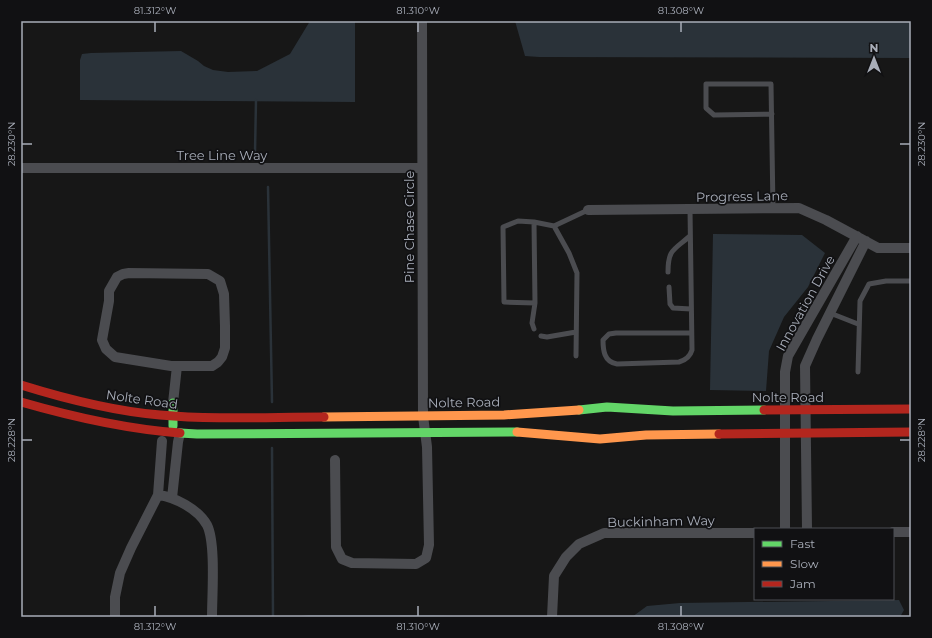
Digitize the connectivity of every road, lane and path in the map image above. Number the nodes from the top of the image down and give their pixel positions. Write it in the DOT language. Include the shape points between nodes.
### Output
graph roads {
  1 [pos="422,21"];
  2 [pos="772,114"];
  3 [pos="21,168"];
  4 [pos="422,168"];
  5 [pos="773,208"];
  6 [pos="690,209"];
  7 [pos="588,210"];
  8 [pos="534,222"];
  9 [pos="554,226"];
  10 [pos="690,236"];
  11 [pos="857,236"];
  12 [pos="866,242"];
  13 [pos="911,248"];
  14 [pos="668,272"];
  15 [pos="911,281"];
  16 [pos="669,287"];
  17 [pos="535,303"];
  18 [pos="691,309"];
  19 [pos="830,313"];
  20 [pos="858,324"];
  21 [pos="534,329"];
  22 [pos="576,332"];
  23 [pos="691,333"];
  24 [pos="541,336"];
  25 [pos="576,356"];
  26 [pos="174,366"];
  27 [pos="858,372"];
  28 [pos="21,385"];
  29 [pos="21,402"];
  30 [pos="171,402"];
  31 [pos="911,409"];
  32 [pos="786,410"];
  33 [pos="805,410"];
  34 [pos="156,415"];
  35 [pos="423,416"];
  36 [pos="172,417"];
  37 [pos="248,418"];
  38 [pos="94,421"];
  39 [pos="425,432"];
  40 [pos="911,432"];
  41 [pos="785,433"];
  42 [pos="805,433"];
  43 [pos="175,434"];
  44 [pos="163,437"];
  45 [pos="335,460"];
  46 [pos="166,497"];
  47 [pos="785,528"];
  48 [pos="807,528"];
  49 [pos="894,532"];
  50 [pos="911,532"];
  51 [pos="754,533"];
  52 [pos="115,617"];
  53 [pos="212,617"];
  54 [pos="552,617"];
  1 -- 4 [label="street, Pine Chase Circle"];
  2 -- 2 [label="lane" via="771,84 706,84 706,108 714,115"];
  2 -- 5 [label="lane"];
  3 -- 4 [label="street, Tree Line Way"];
  4 -- 35 [label="street, Pine Chase Circle"];
  5 -- 6 [label="street, Progress Lane"];
  5 -- 11 [label="street, Progress Lane" via="799,208"];
  6 -- 7 [label="street, Progress Lane"];
  6 -- 10 [label="lane"];
  7 -- 9 [label="lane"];
  8 -- 9 [label="lane"];
  8 -- 17 [label="lane"];
  8 -- 17 [label="lane" via="518,221 503,227 504,302"];
  9 -- 22 [label="lane" via="577,273"];
  10 -- 14 [label="lane" via="673,250 668,260"];
  10 -- 18 [label="lane"];
  11 -- 12 [label="street, Progress Lane"];
  11 -- 32 [label="street, Innovation Drive" via="788,356 785,372"];
  12 -- 13 [label="street, Progress Lane" via="878,248"];
  12 -- 19 [label="street, Innovation Drive"];
  15 -- 20 [label="lane" via="869,284 860,301"];
  16 -- 18 [label="lane" via="673,308"];
  17 -- 21 [label="lane" via="532,323"];
  18 -- 23 [label="lane"];
  19 -- 20 [label="lane"];
  19 -- 33 [label="street, Innovation Drive" via="805,366"];
  20 -- 27 [label="lane"];
  22 -- 24 [label="lane"];
  22 -- 25 [label="lane"];
  23 -- 23 [label="lane" via="691,354 679,362 617,364 610,362 604,355 604,340 609,334"];
  26 -- 26 [label="street" via="212,366 222,357 225,348 225,326 224,294 220,281 208,274 129,273 117,277 109,291 102,340 106,349 115,357"];
  26 -- 30 [label="street"];
  28 -- 34 [label="street, Nolte Road" via="86,404"];
  29 -- 38 [label="street" via="62,415"];
  30 -- 34 [label="street"];
  30 -- 36 [label="street"];
  31 -- 33 [label="street, Nolte Road"];
  32 -- 33 [label="street, Nolte Road"];
  32 -- 35 [label="street, Nolte Road" via="674,411 607,407 504,415"];
  32 -- 41 [label="street, Innovation Drive"];
  33 -- 42 [label="street, Innovation Drive"];
  34 -- 36 [label="street, Nolte Road"];
  35 -- 37 [label="street, Nolte Road"];
  35 -- 39 [label="street, Pine Chase Circle"];
  36 -- 37 [label="street, Nolte Road"];
  36 -- 38 [label="street" via="170,422 153,425 105,418"];
  36 -- 43 [label="street"];
  37 -- 43 [label="street" via="238,425 182,424"];
  38 -- 44 [label="street"];
  39 -- 41 [label="street" via="512,432 600,439 646,434"];
  39 -- 43 [label="street"];
  39 -- 45 [label="street, Pine Chase Circle" via="429,545 426,558 416,564 352,563 342,559 336,547"];
  40 -- 42 [label="street"];
  41 -- 42 [label="street"];
  41 -- 47 [label="street, Innovation Drive"];
  42 -- 48 [label="street, Innovation Drive"];
  43 -- 44 [label="street"];
  43 -- 46 [label="street"];
  44 -- 46 [label="street"];
  46 -- 52 [label="street" via="131,548 120,573 115,597"];
  46 -- 53 [label="street" via="194,510 207,525 212,545"];
  49 -- 50 [label="street"];
  51 -- 54 [label="street, Buckinham Way" via="604,533 579,544 566,557 554,576"];
}
